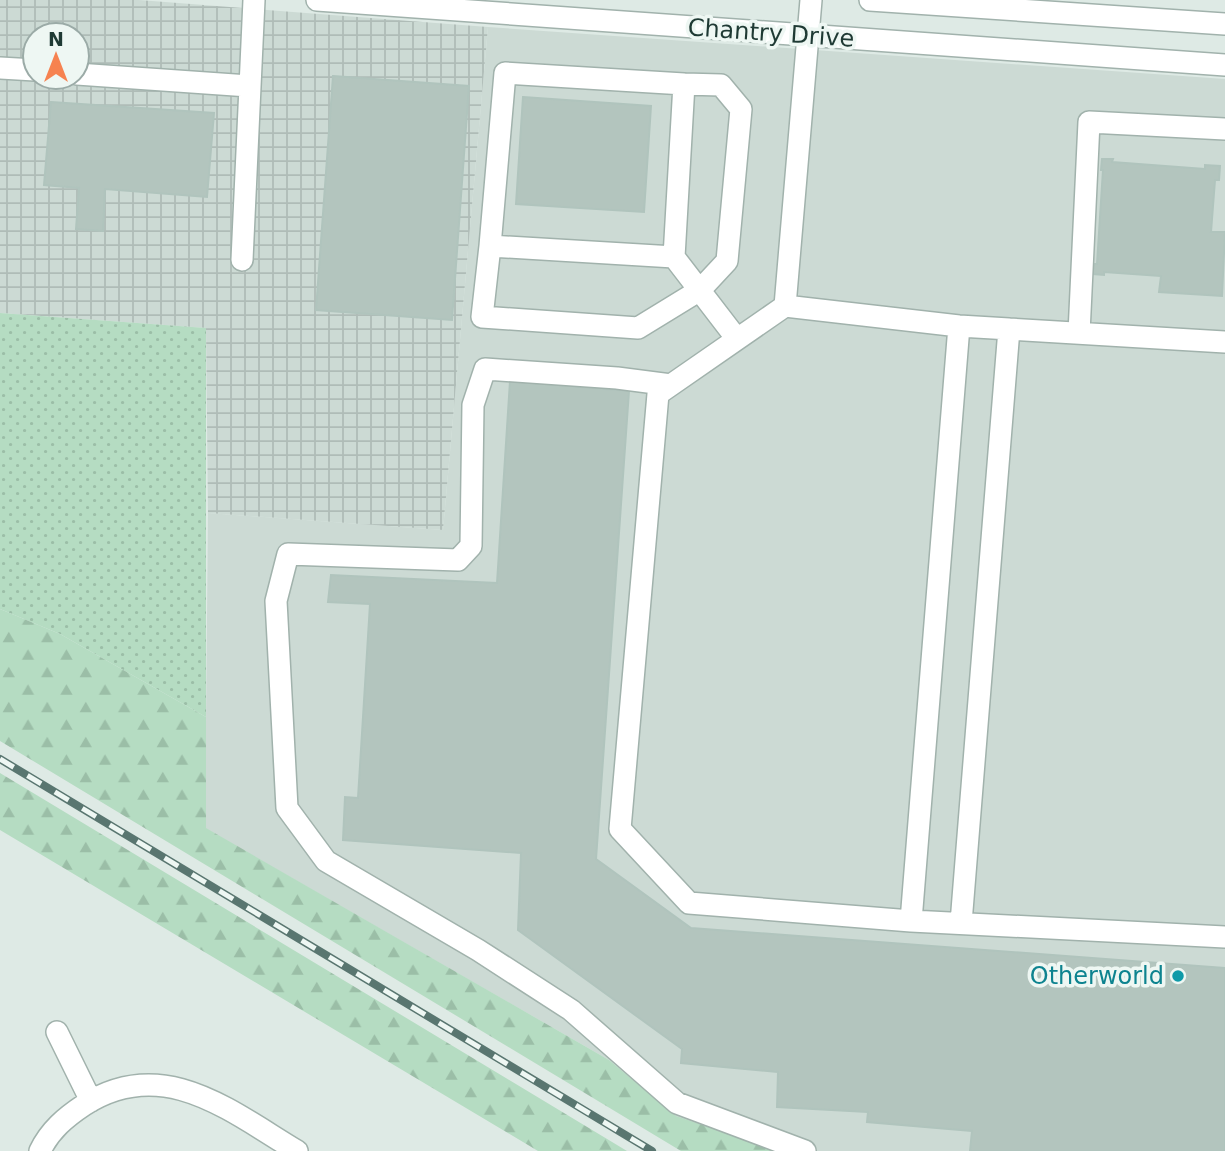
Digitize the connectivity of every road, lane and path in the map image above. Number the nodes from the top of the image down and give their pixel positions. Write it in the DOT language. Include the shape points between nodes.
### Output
graph roads {
  1 [pos="254,0"];
  2 [pos="317,0"];
  3 [pos="811,0"];
  4 [pos="870,0"];
  5 [pos="1225,24"];
  6 [pos="809,36"];
  7 [pos="1225,65"];
  8 [pos="0,68"];
  9 [pos="21,70"];
  10 [pos="91,75"];
  11 [pos="684,84"];
  12 [pos="249,86"];
  13 [pos="1225,129"];
  14 [pos="490,246"];
  15 [pos="674,257"];
  16 [pos="242,260"];
  17 [pos="699,290"];
  18 [pos="785,306"];
  19 [pos="959,326"];
  20 [pos="1009,329"];
  21 [pos="1079,333"];
  22 [pos="737,339"];
  23 [pos="1225,342"];
  24 [pos="671,385"];
  25 [pos="911,921"];
  26 [pos="961,923"];
  27 [pos="1225,937"];
  28 [pos="57,1032"];
  29 [pos="91,1101"];
  30 [pos="40,1151"];
  31 [pos="297,1151"];
  32 [pos="805,1151"];
  1 -- 12 [label="street"];
  2 -- 6 [label="street, Chantry Drive"];
  3 -- 6 [label="street"];
  4 -- 5 [label="street, Chantry Drive"];
  6 -- 7 [label="street, Chantry Drive"];
  6 -- 18 [label="street"];
  8 -- 9 [label="street"];
  10 -- 12 [label="street"];
  11 -- 14 [label="street" via="505,73"];
  11 -- 15 [label="street"];
  11 -- 17 [label="street" via="721,85 741,109 727,261"];
  12 -- 16 [label="street"];
  13 -- 21 [label="street" via="1089,122"];
  14 -- 15 [label="street"];
  14 -- 17 [label="street" via="482,317 638,328"];
  15 -- 17 [label="street"];
  17 -- 22 [label="street"];
  18 -- 19 [label="street"];
  18 -- 22 [label="street"];
  19 -- 20 [label="street"];
  19 -- 25 [label="street"];
  20 -- 21 [label="street"];
  20 -- 26 [label="street"];
  21 -- 23 [label="street"];
  22 -- 24 [label="street"];
  24 -- 25 [label="street" via="658,394 620,829 689,903"];
  24 -- 32 [label="street" via="485,369 472,405 471,546 458,560 288,554 276,601 287,808 326,861 570,1010 677,1103"];
  25 -- 26 [label="street"];
  26 -- 27 [label="street"];
  28 -- 29 [label="street"];
  29 -- 30 [label="street" via="53,1129"];
  29 -- 31 [label="street" via="133,1086 172,1086 216,1102"];
}
